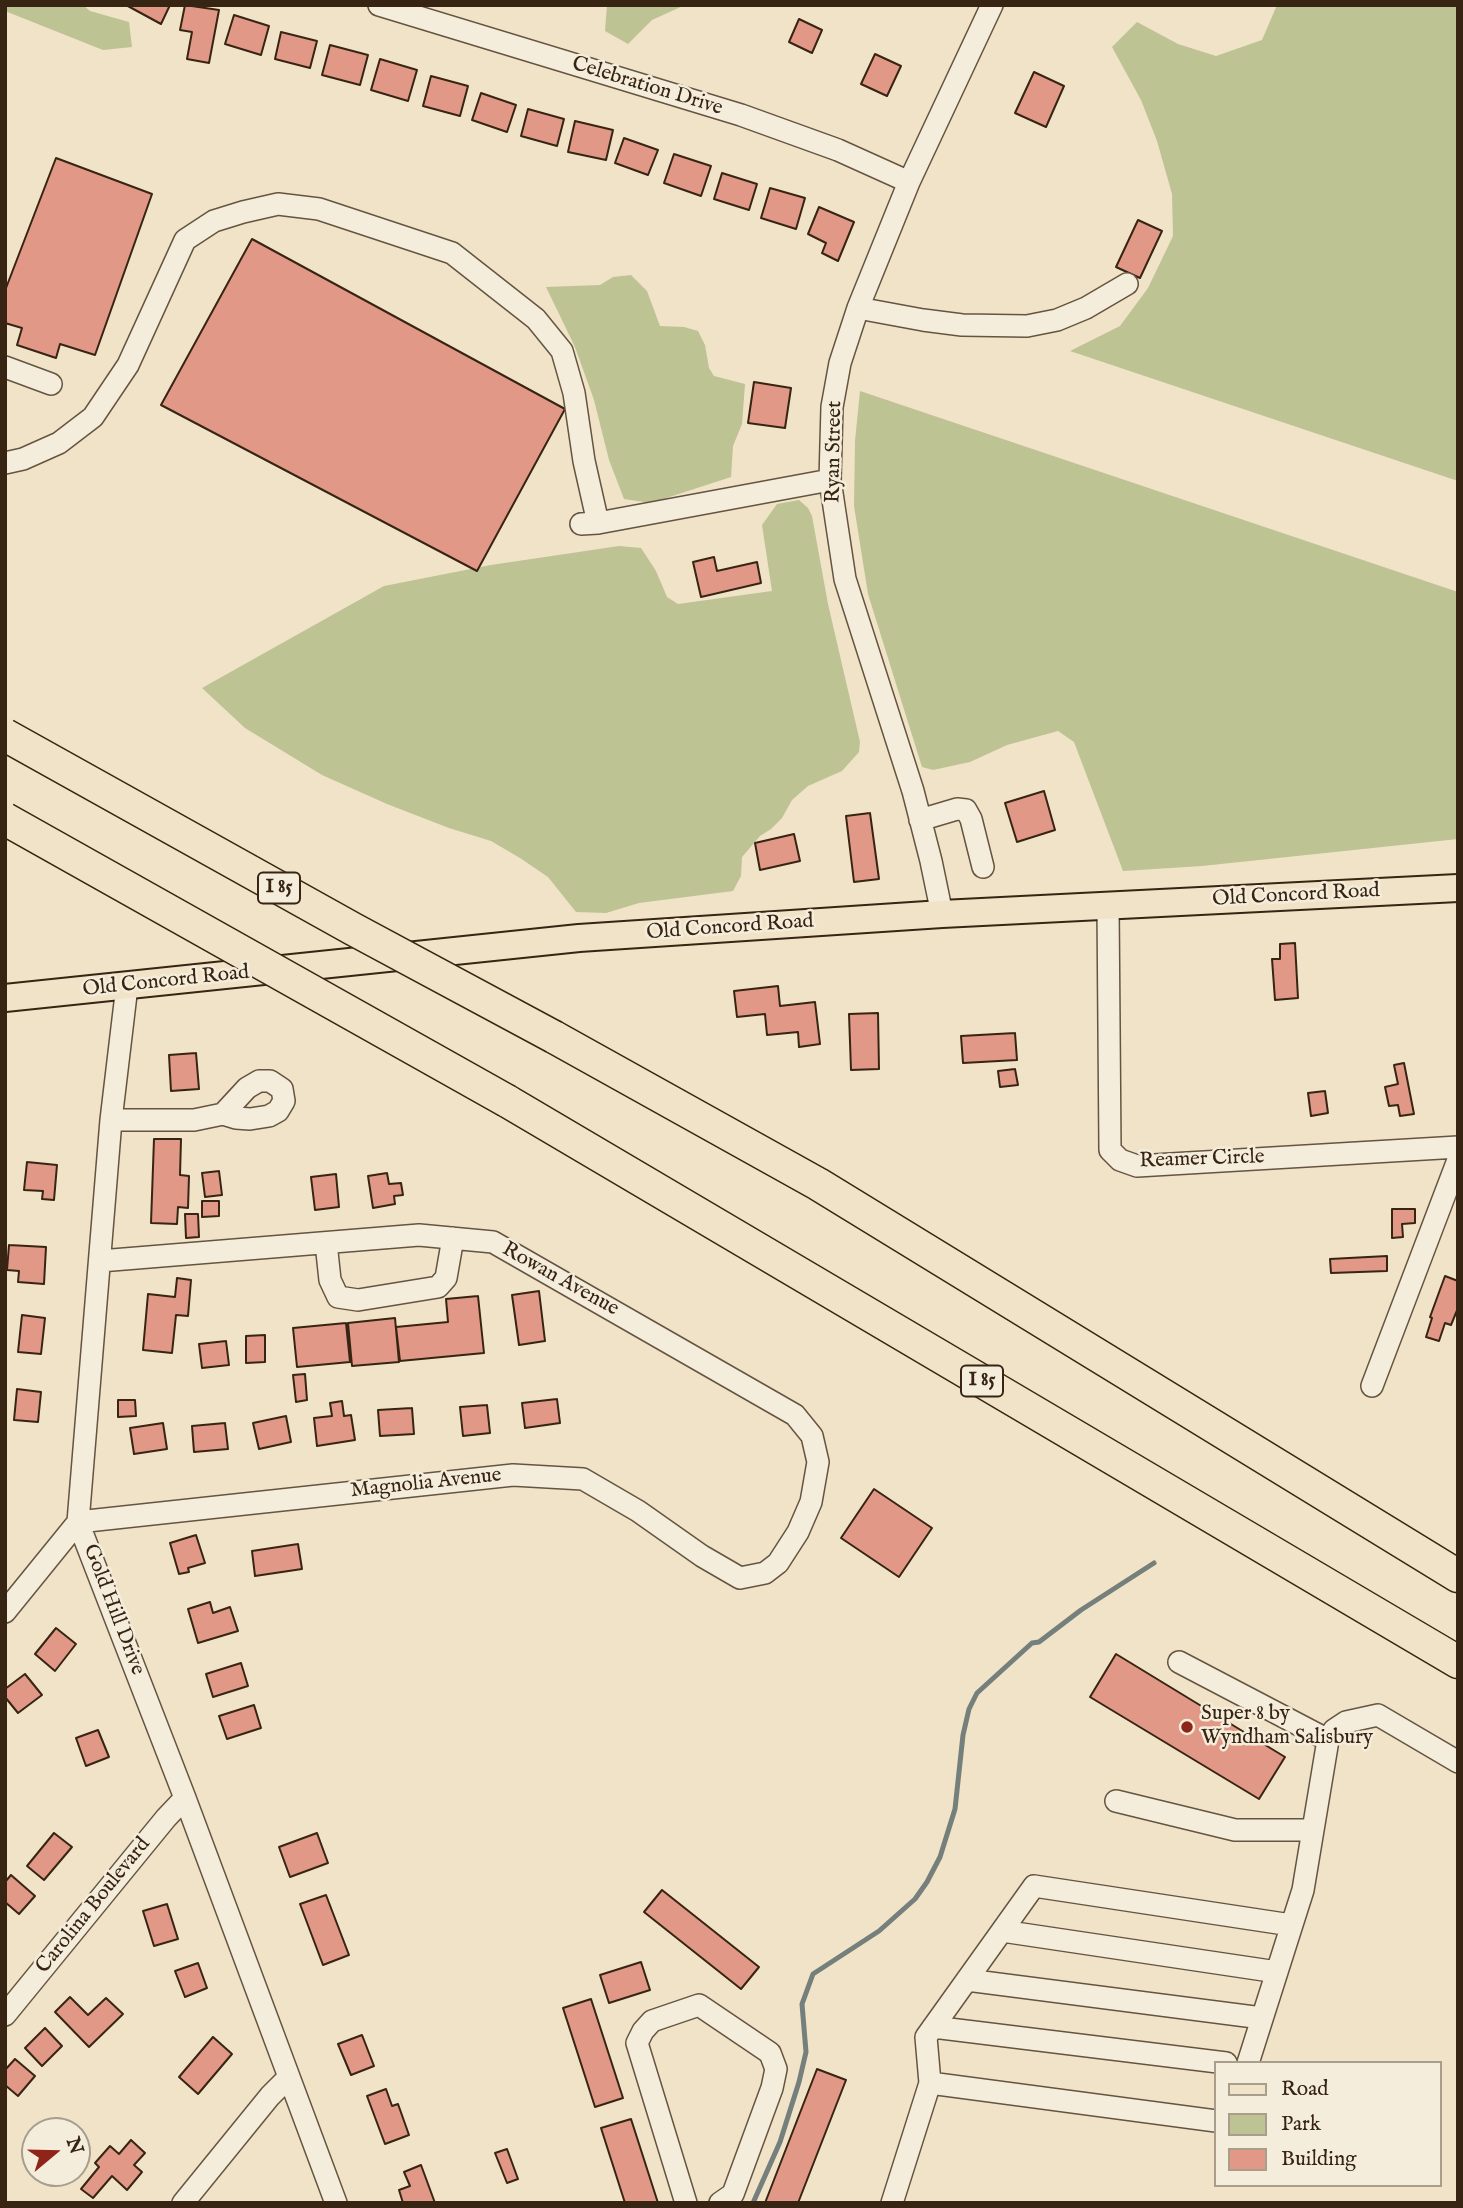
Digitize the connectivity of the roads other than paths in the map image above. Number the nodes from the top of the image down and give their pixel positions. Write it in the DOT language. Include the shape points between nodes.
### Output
graph roads {
  1 [pos="379,5"];
  2 [pos="992,5"];
  3 [pos="424,12"];
  4 [pos="909,182"];
  5 [pos="1128,284"];
  6 [pos="858,308"];
  7 [pos="5,367"];
  8 [pos="51,384"];
  9 [pos="5,463"];
  10 [pos="830,481"];
  11 [pos="5,735"];
  12 [pos="5,819"];
  13 [pos="920,820"];
  14 [pos="983,867"];
  15 [pos="1458,888"];
  16 [pos="1108,905"];
  17 [pos="942,915"];
  18 [pos="127,986"];
  19 [pos="5,998"];
  20 [pos="223,1114"];
  21 [pos="111,1120"];
  22 [pos="1458,1147"];
  23 [pos="1458,1160"];
  24 [pos="453,1238"];
  25 [pos="326,1243"];
  26 [pos="100,1261"];
  27 [pos="1372,1386"];
  28 [pos="78,1522"];
  29 [pos="746,1576"];
  30 [pos="1458,1576"];
  31 [pos="5,1612"];
  32 [pos="1179,1662"];
  33 [pos="1458,1662"];
  34 [pos="1328,1740"];
  35 [pos="1458,1762"];
  36 [pos="185,1798"];
  37 [pos="1116,1801"];
  38 [pos="1313,1830"];
  39 [pos="1292,1925"];
  40 [pos="1002,1931"];
  41 [pos="1277,1972"];
  42 [pos="967,1980"];
  43 [pos="5,2015"];
  44 [pos="1262,2018"];
  45 [pos="933,2027"];
  46 [pos="1249,2061"];
  47 [pos="1214,2062"];
  48 [pos="289,2077"];
  49 [pos="930,2083"];
  50 [pos="1214,2121"];
  51 [pos="183,2203"];
  52 [pos="336,2203"];
  53 [pos="686,2203"];
  54 [pos="720,2203"];
  55 [pos="892,2203"];
  1 -- 3 [label="street, Celebration Drive"];
  2 -- 4 [label="street, Ryan Street"];
  3 -- 4 [label="street, Celebration Drive" via="741,115"];
  4 -- 6 [label="street, Ryan Street"];
  5 -- 6 [label="street" via="1086,308 1027,326 962,325"];
  6 -- 10 [label="street, Ryan Street" via="832,407"];
  7 -- 8 [label="street"];
  9 -- 10 [label="street" via="59,443 93,417 128,365 185,240 214,220 278,204 319,208 452,253 536,320 562,351 574,393 589,523"];
  10 -- 13 [label="street, Ryan Street" via="845,579"];
  11 -- 30 [label="highway, I 85, bridge" via="818,1184"];
  12 -- 33 [label="highway, I 85, bridge" via="507,1101"];
  13 -- 14 [label="street" via="966,810"];
  13 -- 17 [label="street, Ryan Street"];
  15 -- 16 [label="main road, Old Concord Road"];
  16 -- 17 [label="main road, Old Concord Road"];
  16 -- 22 [label="street, Reamer Circle" via="1110,1150 1120,1160 1137,1166"];
  17 -- 18 [label="main road, Old Concord Road" via="579,938"];
  18 -- 19 [label="main road, Old Concord Road"];
  18 -- 21 [label="street, Gold Hill Drive"];
  20 -- 21 [label="street" via="194,1121"];
  21 -- 26 [label="street, Gold Hill Drive"];
  23 -- 27 [label="street"];
  24 -- 25 [label="street, Rowan Avenue" via="419,1235"];
  24 -- 25 [label="street" via="446,1278 438,1287 358,1300 338,1297 330,1280"];
  24 -- 29 [label="street, Rowan Avenue" via="493,1242 794,1415 813,1436 818,1461 811,1502 798,1532 778,1563 765,1573"];
  25 -- 26 [label="street, Rowan Avenue"];
  26 -- 28 [label="street, Gold Hill Drive"];
  28 -- 29 [label="street, Magnolia Avenue" via="513,1475 583,1479 702,1556 740,1578"];
  28 -- 31 [label="street"];
  28 -- 36 [label="street, Gold Hill Drive"];
  32 -- 34 [label="street"];
  34 -- 35 [label="street" via="1346,1722 1378,1715"];
  34 -- 38 [label="street"];
  36 -- 43 [label="street, Carolina Boulevard"];
  36 -- 48 [label="street, Gold Hill Drive"];
  37 -- 38 [label="street" via="1235,1830"];
  38 -- 39 [label="street"];
  39 -- 40 [label="street" via="1034,1886"];
  39 -- 41 [label="street"];
  40 -- 41 [label="street"];
  40 -- 42 [label="street"];
  41 -- 44 [label="street"];
  42 -- 44 [label="street"];
  42 -- 45 [label="street"];
  44 -- 46 [label="street"];
  45 -- 47 [label="street"];
  45 -- 49 [label="street" via="926,2036"];
  48 -- 51 [label="street"];
  48 -- 52 [label="street, Gold Hill Drive"];
  49 -- 50 [label="street"];
  49 -- 55 [label="street"];
  53 -- 54 [label="street" via="637,2043 652,2021 699,2005 770,2053 776,2069 733,2194"];
}
